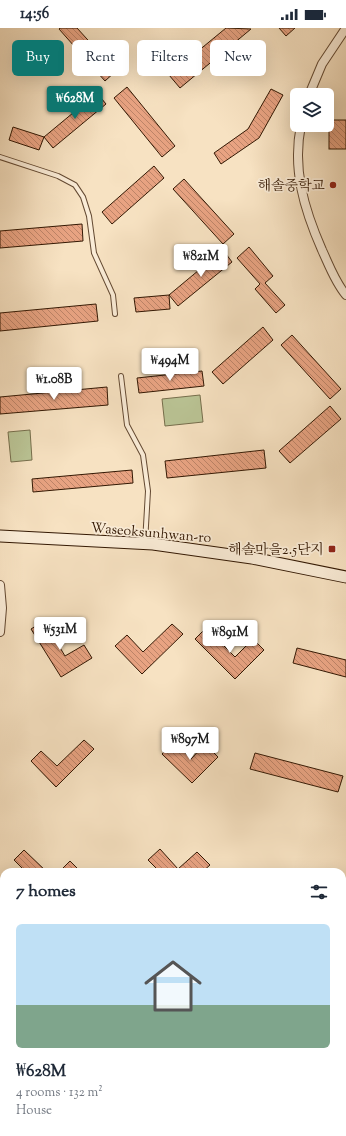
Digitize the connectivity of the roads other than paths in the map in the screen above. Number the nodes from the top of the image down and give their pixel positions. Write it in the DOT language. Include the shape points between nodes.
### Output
graph roads {
  1 [pos="346,28"];
  2 [pos="312,88"];
  3 [pos="300,132"];
  4 [pos="0,157"];
  5 [pos="346,295"];
  6 [pos="115,314"];
  7 [pos="122,376"];
  8 [pos="0,536"];
  9 [pos="145,544"];
  10 [pos="346,577"];
  11 [pos="0,585"];
  12 [pos="0,632"];
  1 -- 2 [label="street" via="322,64"];
  3 -- 5 [label="street" via="297,155 302,199 330,270"];
  4 -- 6 [label="lane" via="58,176 74,186 83,197 89,216 94,253 113,295"];
  7 -- 9 [label="lane" via="127,425 142,455 148,491"];
  8 -- 9 [label="street, Waseoksunhwan-ro"];
  9 -- 10 [label="street, Waseoksunhwan-ro" via="252,558"];
  11 -- 12 [label="street"];
}
